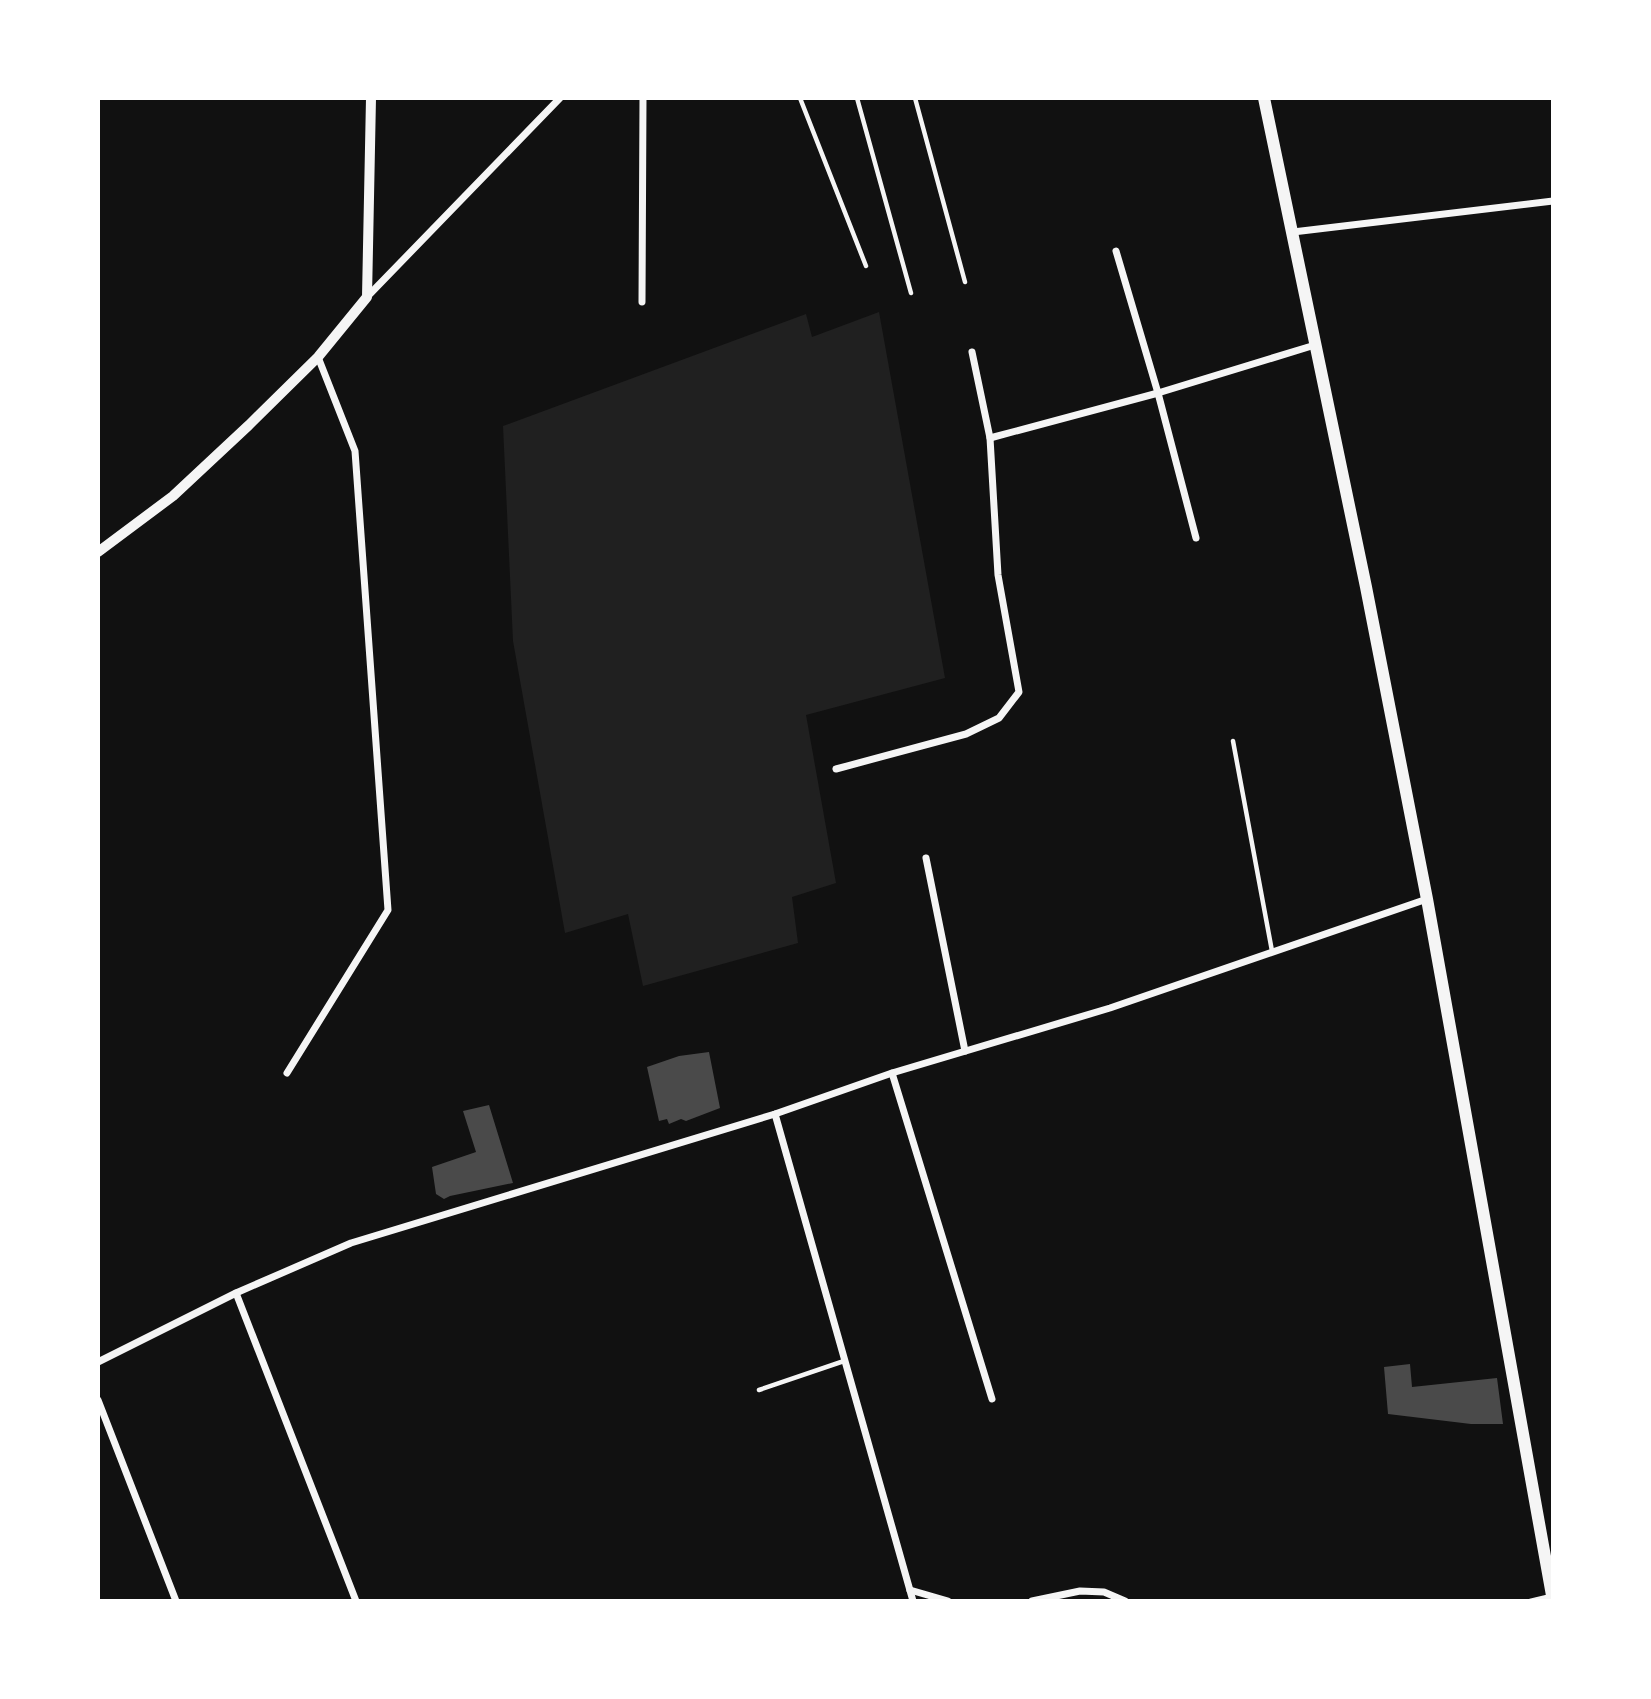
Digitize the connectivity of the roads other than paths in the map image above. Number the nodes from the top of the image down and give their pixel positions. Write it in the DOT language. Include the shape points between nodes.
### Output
graph roads {
  1 [pos="371,98"];
  2 [pos="560,98"];
  3 [pos="643,98"];
  4 [pos="800,98"];
  5 [pos="857,98"];
  6 [pos="915,98"];
  7 [pos="1264,98"];
  8 [pos="1553,201"];
  9 [pos="1293,232"];
  10 [pos="1116,251"];
  11 [pos="866,266"];
  12 [pos="965,282"];
  13 [pos="911,293"];
  14 [pos="368,298"];
  15 [pos="642,302"];
  16 [pos="1315,345"];
  17 [pos="972,352"];
  18 [pos="318,357"];
  19 [pos="1158,393"];
  20 [pos="990,438"];
  21 [pos="1196,538"];
  22 [pos="98,552"];
  23 [pos="1233,741"];
  24 [pos="835,769"];
  25 [pos="926,858"];
  26 [pos="1427,900"];
  27 [pos="1272,951"];
  28 [pos="965,1051"];
  29 [pos="287,1073"];
  30 [pos="891,1073"];
  31 [pos="775,1114"];
  32 [pos="236,1293"];
  33 [pos="845,1361"];
  34 [pos="98,1362"];
  35 [pos="759,1390"];
  36 [pos="992,1399"];
  37 [pos="98,1400"];
  38 [pos="910,1590"];
  39 [pos="1552,1598"];
  40 [pos="176,1601"];
  41 [pos="356,1601"];
  42 [pos="913,1601"];
  43 [pos="948,1601"];
  44 [pos="1032,1601"];
  45 [pos="1125,1601"];
  46 [pos="1530,1601"];
  1 -- 14 [label="street"];
  2 -- 14 [label="street"];
  3 -- 15 [label="street"];
  4 -- 11 [label="lane"];
  5 -- 13 [label="lane"];
  6 -- 12 [label="lane"];
  7 -- 9 [label="main road"];
  8 -- 9 [label="street"];
  9 -- 16 [label="main road"];
  10 -- 19 [label="street"];
  14 -- 18 [label="street"];
  16 -- 19 [label="street"];
  16 -- 26 [label="main road"];
  17 -- 20 [label="street"];
  18 -- 22 [label="street" via="173,496"];
  18 -- 29 [label="street" via="355,451 388,910"];
  19 -- 20 [label="street"];
  19 -- 21 [label="street"];
  20 -- 24 [label="street" via="998,575 1019,692 999,718 965,734"];
  23 -- 27 [label="lane"];
  25 -- 28 [label="street"];
  26 -- 27 [label="street"];
  26 -- 39 [label="main road"];
  27 -- 28 [label="street" via="1110,1008"];
  28 -- 30 [label="street"];
  30 -- 31 [label="street"];
  30 -- 36 [label="street"];
  31 -- 32 [label="street" via="351,1243"];
  31 -- 33 [label="street"];
  32 -- 34 [label="street"];
  32 -- 41 [label="street"];
  33 -- 35 [label="lane"];
  33 -- 38 [label="street"];
  37 -- 40 [label="street"];
  38 -- 42 [label="street"];
  38 -- 43 [label="street"];
  39 -- 46 [label="lane"];
  44 -- 45 [label="street" via="1080,1591 1104,1592"];
}
